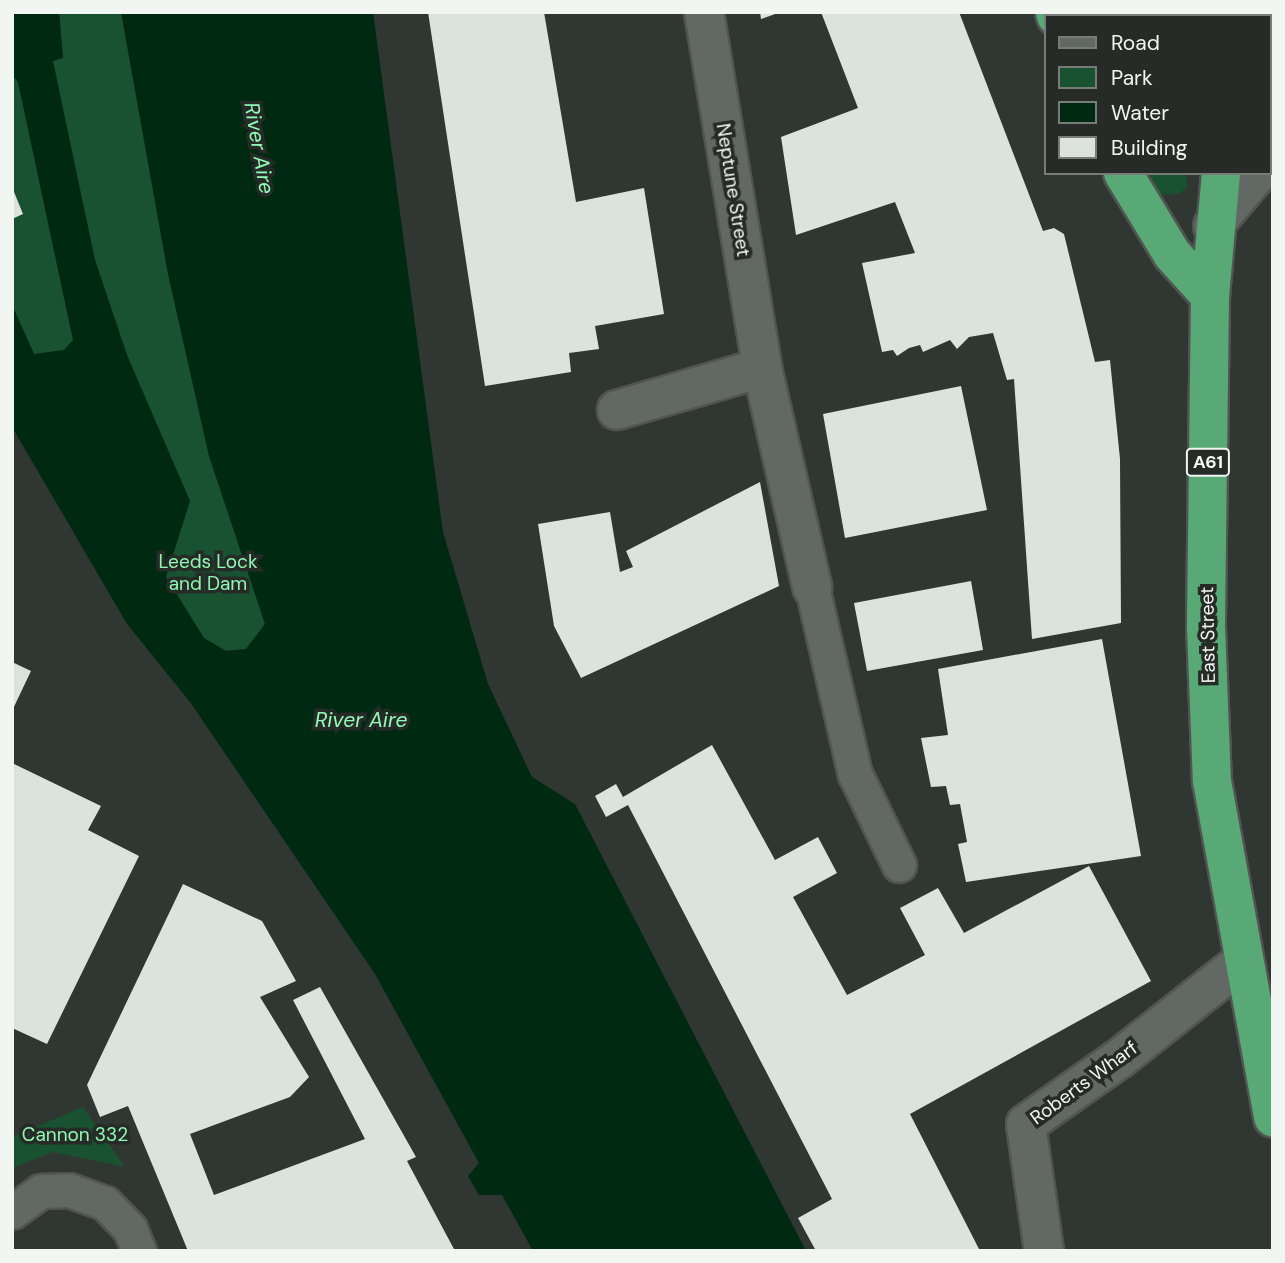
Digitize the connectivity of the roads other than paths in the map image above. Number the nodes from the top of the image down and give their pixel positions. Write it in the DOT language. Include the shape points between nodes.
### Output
graph roads {
  1 [pos="704,12"];
  2 [pos="1124,175"];
  3 [pos="1221,175"];
  4 [pos="1256,175"];
  5 [pos="1213,226"];
  6 [pos="1210,296"];
  7 [pos="762,368"];
  8 [pos="617,410"];
  9 [pos="811,587"];
  10 [pos="899,866"];
  11 [pos="1242,962"];
  12 [pos="1273,1118"];
  13 [pos="12,1212"];
  14 [pos="139,1251"];
  15 [pos="1044,1251"];
  1 -- 7 [label="street, Neptune Street"];
  2 -- 6 [label="highway" via="1172,254"];
  3 -- 5 [label="highway, A61"];
  4 -- 5 [label="street"];
  5 -- 6 [label="highway, A61"];
  6 -- 11 [label="highway, East Street / A61" via="1206,627 1212,781"];
  7 -- 8 [label="street"];
  7 -- 9 [label="street, Neptune Street"];
  9 -- 10 [label="lane" via="855,774"];
  11 -- 12 [label="highway, East Street / A61"];
  11 -- 15 [label="street, Roberts Wharf" via="1119,1059 1026,1124"];
  13 -- 14 [label="lane" via="41,1191 69,1190 105,1203 130,1229"];
}
